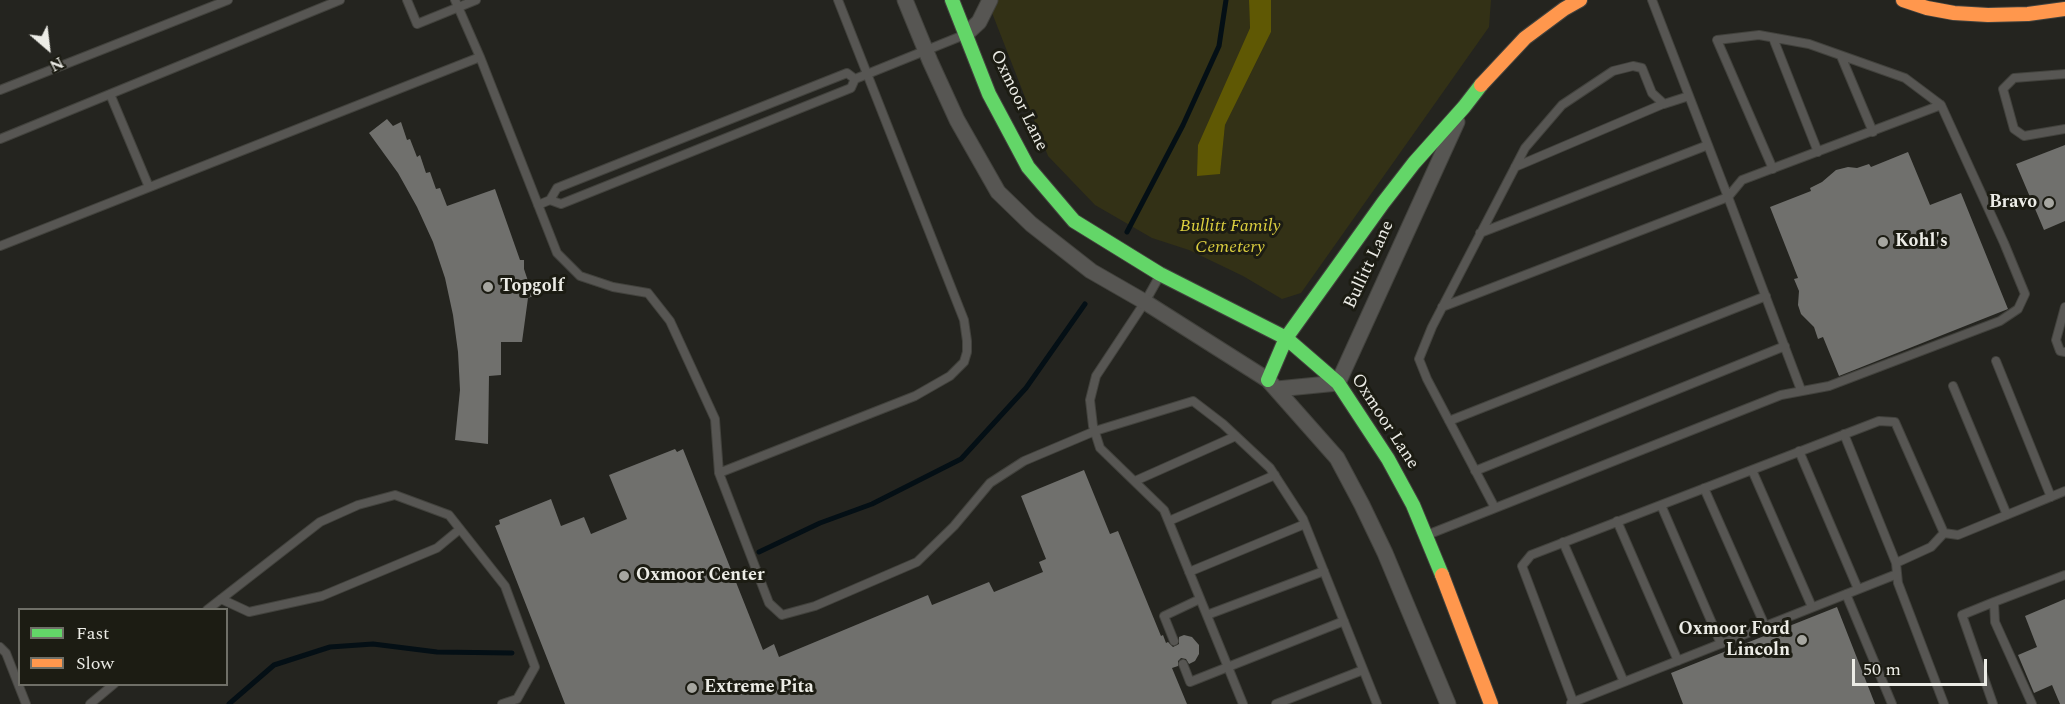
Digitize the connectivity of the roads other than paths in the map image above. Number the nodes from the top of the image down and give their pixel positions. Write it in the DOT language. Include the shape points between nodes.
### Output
graph roads {
  1 [pos="228,0"];
  2 [pos="340,0"];
  3 [pos="407,0"];
  4 [pos="476,0"];
  5 [pos="838,0"];
  6 [pos="905,0"];
  7 [pos="952,0"];
  8 [pos="990,0"];
  9 [pos="1580,0"];
  10 [pos="1652,0"];
  11 [pos="1903,0"];
  12 [pos="456,3"];
  13 [pos="2065,9"];
  14 [pos="966,34"];
  15 [pos="1773,38"];
  16 [pos="925,50"];
  17 [pos="1841,56"];
  18 [pos="480,57"];
  19 [pos="2065,74"];
  20 [pos="867,75"];
  21 [pos="855,79"];
  22 [pos="0,90"];
  23 [pos="110,94"];
  24 [pos="1689,96"];
  25 [pos="1663,104"];
  26 [pos="1941,105"];
  27 [pos="1464,106"];
  28 [pos="2065,129"];
  29 [pos="1873,132"];
  30 [pos="0,138"];
  31 [pos="1708,145"];
  32 [pos="1818,152"];
  33 [pos="1515,167"];
  34 [pos="1773,169"];
  35 [pos="149,187"];
  36 [pos="1728,198"];
  37 [pos="550,200"];
  38 [pos="538,205"];
  39 [pos="1480,233"];
  40 [pos="0,246"];
  41 [pos="1160,274"];
  42 [pos="1766,296"];
  43 [pos="1145,302"];
  44 [pos="1442,307"];
  45 [pos="2065,307"];
  46 [pos="1286,338"];
  47 [pos="1785,346"];
  48 [pos="2065,352"];
  49 [pos="1996,361"];
  50 [pos="1338,383"];
  51 [pos="1272,385"];
  52 [pos="1953,386"];
  53 [pos="1801,390"];
  54 [pos="1449,421"];
  55 [pos="1095,431"];
  56 [pos="1844,434"];
  57 [pos="1236,436"];
  58 [pos="1799,452"];
  59 [pos="1752,470"];
  60 [pos="1475,471"];
  61 [pos="718,473"];
  62 [pos="1275,475"];
  63 [pos="1135,481"];
  64 [pos="1704,488"];
  65 [pos="2065,491"];
  66 [pos="2051,497"];
  67 [pos="1661,505"];
  68 [pos="1495,508"];
  69 [pos="2007,515"];
  70 [pos="1169,520"];
  71 [pos="1617,522"];
  72 [pos="1305,524"];
  73 [pos="460,529"];
  74 [pos="1944,533"];
  75 [pos="1426,536"];
  76 [pos="1563,542"];
  77 [pos="1896,563"];
  78 [pos="1190,572"];
  79 [pos="1324,572"];
  80 [pos="1897,574"];
  81 [pos="2065,574"];
  82 [pos="1858,589"];
  83 [pos="1846,594"];
  84 [pos="221,599"];
  85 [pos="1200,599"];
  86 [pos="1994,602"];
  87 [pos="1812,607"];
  88 [pos="208,608"];
  89 [pos="1207,615"];
  90 [pos="1344,621"];
  91 [pos="1765,626"];
  92 [pos="1174,640"];
  93 [pos="1721,644"];
  94 [pos="0,647"];
  95 [pos="1678,661"];
  96 [pos="1183,664"];
  97 [pos="1228,666"];
  98 [pos="1363,669"];
  99 [pos="1624,682"];
  100 [pos="18,683"];
  101 [pos="19,686"];
  102 [pos="112,686"];
  103 [pos="1573,703"];
  104 [pos="26,704"];
  105 [pos="90,704"];
  106 [pos="502,704"];
  107 [pos="1243,704"];
  108 [pos="1276,704"];
  109 [pos="1377,704"];
  110 [pos="1448,704"];
  111 [pos="1491,704"];
  112 [pos="1892,704"];
  113 [pos="1944,704"];
  114 [pos="1993,704"];
  115 [pos="2032,704"];
  1 -- 22 [label="lane"];
  2 -- 23 [label="lane"];
  3 -- 12 [label="lane" via="417,24"];
  4 -- 12 [label="lane"];
  5 -- 20 [label="lane"];
  6 -- 16 [label="street"];
  7 -- 14 [label="street, Oxmoor Lane"];
  8 -- 14 [label="street" via="979,22"];
  9 -- 27 [label="street, Bullitt Lane" via="1525,38"];
  10 -- 24 [label="lane"];
  11 -- 13 [label="street" via="1954,13 1988,15"];
  12 -- 18 [label="lane"];
  14 -- 16 [label="lane"];
  14 -- 41 [label="street, Oxmoor Lane" via="989,94 1028,167 1074,221"];
  15 -- 17 [label="lane" via="1809,44"];
  15 -- 32 [label="lane"];
  15 -- 34 [label="lane" via="1759,35 1717,40"];
  16 -- 20 [label="lane"];
  16 -- 43 [label="street" via="962,130 998,192 1031,224 1091,271"];
  17 -- 26 [label="lane" via="1905,78"];
  17 -- 29 [label="lane"];
  18 -- 35 [label="lane"];
  18 -- 38 [label="lane"];
  19 -- 28 [label="lane" via="2014,78 2002,89 2014,129 2024,136"];
  20 -- 21 [label="lane"];
  20 -- 61 [label="lane" via="964,320 964,362 950,376 915,396"];
  21 -- 37 [label="lane" via="851,88 572,200 561,204"];
  21 -- 37 [label="lane" via="847,73 557,188"];
  23 -- 30 [label="lane"];
  23 -- 35 [label="lane"];
  24 -- 25 [label="lane"];
  24 -- 31 [label="lane"];
  25 -- 33 [label="lane"];
  25 -- 33 [label="lane" via="1652,93 1642,68 1613,71 1562,105 1525,148"];
  26 -- 29 [label="lane"];
  26 -- 53 [label="lane" via="2025,294 2018,309 2000,321 1829,386"];
  27 -- 46 [label="street, Bullitt Lane" via="1383,202"];
  27 -- 50 [label="street, Bullitt Lane"];
  29 -- 32 [label="lane"];
  31 -- 36 [label="lane"];
  31 -- 39 [label="lane"];
  32 -- 34 [label="lane"];
  33 -- 39 [label="lane"];
  34 -- 36 [label="lane" via="1742,180"];
  35 -- 40 [label="lane"];
  36 -- 42 [label="lane"];
  36 -- 44 [label="lane"];
  37 -- 38 [label="lane"];
  38 -- 61 [label="lane" via="557,253 580,276 648,293 669,321 715,419"];
  39 -- 44 [label="lane"];
  41 -- 43 [label="lane"];
  41 -- 46 [label="street, Oxmoor Lane"];
  42 -- 47 [label="lane"];
  42 -- 54 [label="lane"];
  43 -- 51 [label="street"];
  43 -- 55 [label="lane" via="1096,376 1090,400"];
  44 -- 54 [label="lane" via="1419,359"];
  45 -- 48 [label="lane" via="2056,340 2060,351"];
  46 -- 50 [label="street, Oxmoor Lane"];
  46 -- 51 [label="street, Bullitt Lane"];
  47 -- 53 [label="lane"];
  47 -- 60 [label="lane"];
  49 -- 66 [label="lane"];
  50 -- 51 [label="street"];
  50 -- 75 [label="street, Oxmoor Lane" via="1388,459"];
  51 -- 110 [label="street" via="1336,458 1362,505"];
  52 -- 69 [label="lane"];
  53 -- 68 [label="lane"];
  54 -- 60 [label="lane"];
  55 -- 57 [label="lane" via="1194,401"];
  55 -- 61 [label="lane" via="1024,461 990,483 917,562 815,606 782,615 769,603"];
  55 -- 63 [label="lane" via="1100,448"];
  56 -- 58 [label="lane"];
  56 -- 74 [label="lane" via="1879,421 1895,422"];
  56 -- 77 [label="lane"];
  57 -- 62 [label="lane"];
  57 -- 63 [label="lane"];
  58 -- 59 [label="lane"];
  58 -- 82 [label="lane"];
  59 -- 64 [label="lane"];
  59 -- 87 [label="lane"];
  60 -- 68 [label="lane"];
  62 -- 70 [label="lane"];
  62 -- 72 [label="lane"];
  63 -- 70 [label="lane"];
  64 -- 67 [label="lane"];
  64 -- 91 [label="lane"];
  65 -- 66 [label="lane"];
  66 -- 69 [label="lane"];
  67 -- 71 [label="lane"];
  67 -- 93 [label="lane"];
  68 -- 75 [label="lane"];
  69 -- 74 [label="lane" via="1958,535"];
  70 -- 78 [label="lane"];
  71 -- 76 [label="lane"];
  71 -- 95 [label="lane"];
  72 -- 78 [label="lane"];
  72 -- 79 [label="lane"];
  73 -- 84 [label="lane" via="437,548 322,596 249,612"];
  73 -- 84 [label="lane" via="449,515 395,495 358,505 320,522"];
  73 -- 106 [label="lane" via="505,586 535,668 517,699"];
  74 -- 77 [label="lane" via="1930,547"];
  75 -- 111 [label="street, Oxmoor Lane"];
  76 -- 99 [label="lane"];
  76 -- 103 [label="lane" via="1531,555 1522,566"];
  77 -- 80 [label="lane"];
  78 -- 85 [label="lane"];
  79 -- 89 [label="lane"];
  79 -- 90 [label="lane"];
  80 -- 82 [label="lane"];
  80 -- 113 [label="lane"];
  81 -- 86 [label="lane"];
  82 -- 83 [label="lane"];
  83 -- 87 [label="lane"];
  83 -- 112 [label="lane"];
  84 -- 88 [label="lane"];
  85 -- 89 [label="lane"];
  85 -- 92 [label="lane" via="1164,616"];
  86 -- 114 [label="lane" via="1962,615"];
  86 -- 115 [label="lane" via="1995,622"];
  87 -- 91 [label="lane"];
  89 -- 97 [label="lane"];
  90 -- 97 [label="lane"];
  90 -- 98 [label="lane"];
  91 -- 93 [label="lane"];
  93 -- 95 [label="lane"];
  94 -- 100 [label="lane" via="6,652"];
  95 -- 99 [label="lane"];
  96 -- 97 [label="lane" via="1190,682"];
  97 -- 107 [label="lane"];
  98 -- 108 [label="lane"];
  98 -- 109 [label="lane"];
  99 -- 103 [label="lane"];
  101 -- 104 [label="lane"];
  102 -- 105 [label="lane"];
}
